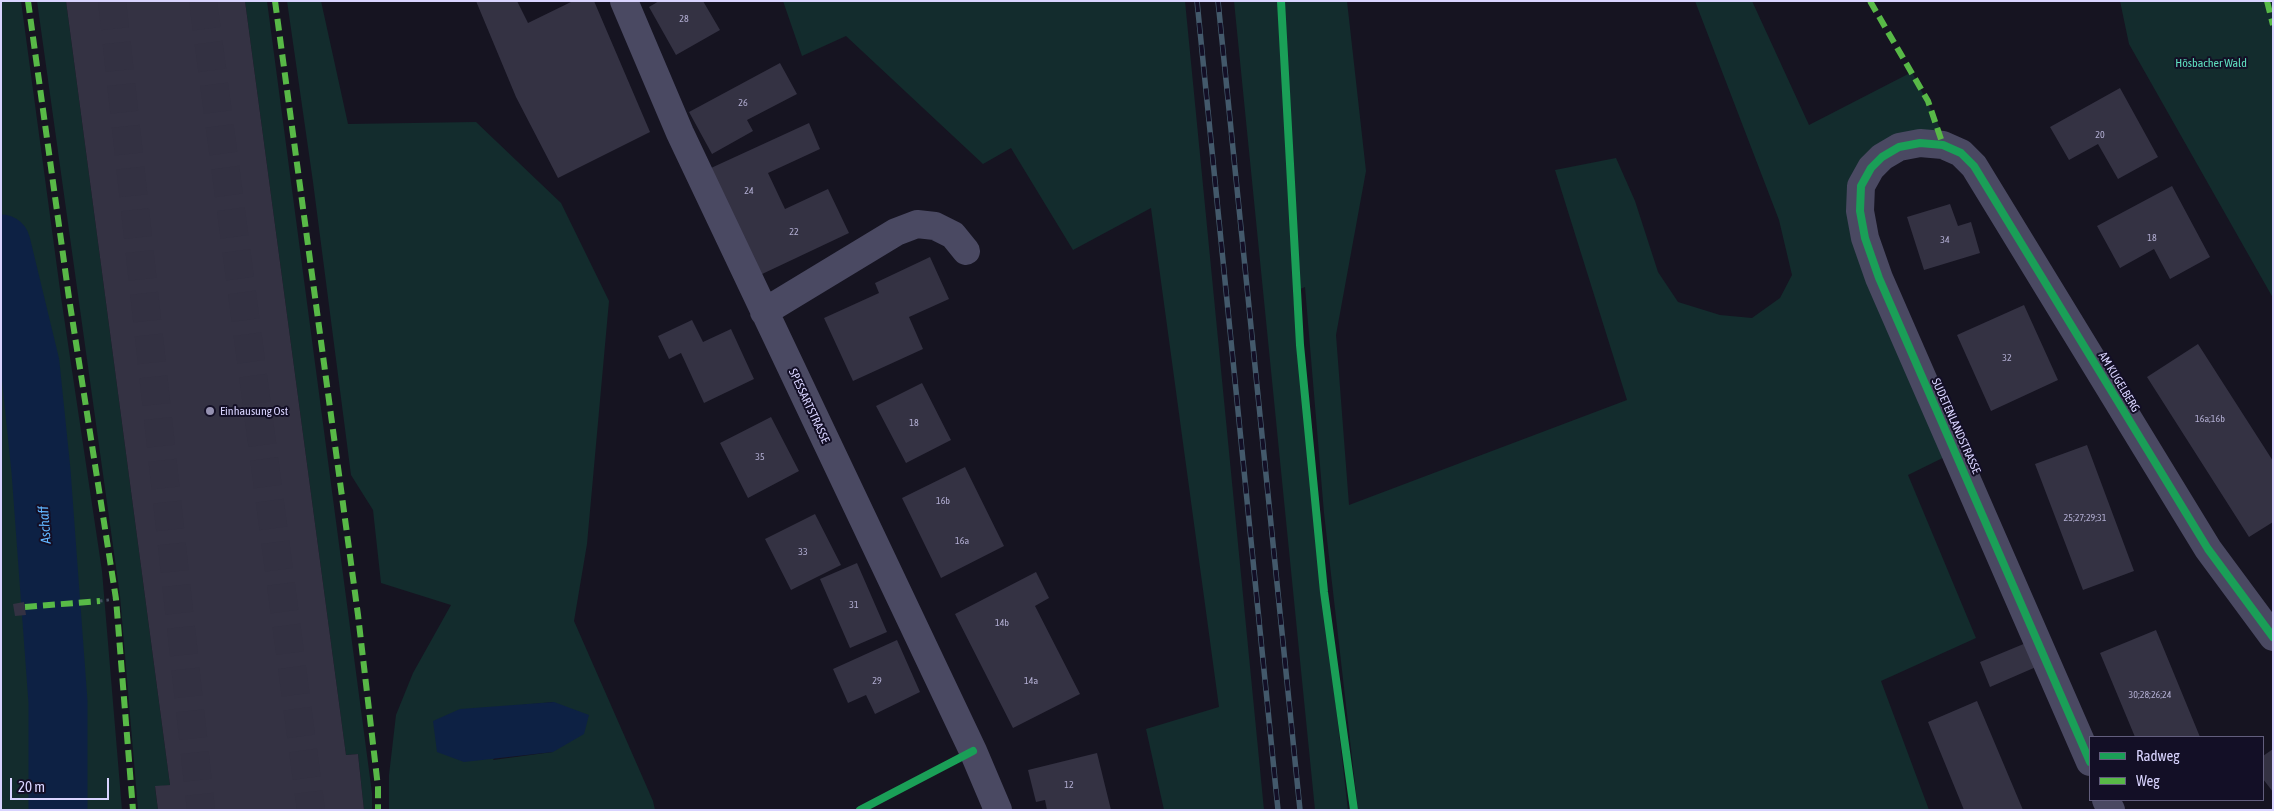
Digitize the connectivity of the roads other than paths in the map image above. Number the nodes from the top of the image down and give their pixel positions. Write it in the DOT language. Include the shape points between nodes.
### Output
graph roads {
  1 [pos="624,1"];
  2 [pos="1944,145"];
  3 [pos="966,250"];
  4 [pos="764,312"];
  5 [pos="2273,637"];
  6 [pos="2089,760"];
  7 [pos="998,810"];
  1 -- 4 [label="street, SPESSARTSTRASSE" via="680,133"];
  2 -- 5 [label="street, AM KUGELBERG" via="1974,166 2208,549"];
  2 -- 6 [label="street, SUDETENLANDSTRASSE" via="1920,143 1899,147 1871,168 1862,186 1860,211 1865,238 1879,278"];
  3 -- 4 [label="street" via="953,235 935,226 917,224 896,232"];
  4 -- 7 [label="street, SPESSARTSTRASSE"];
}
